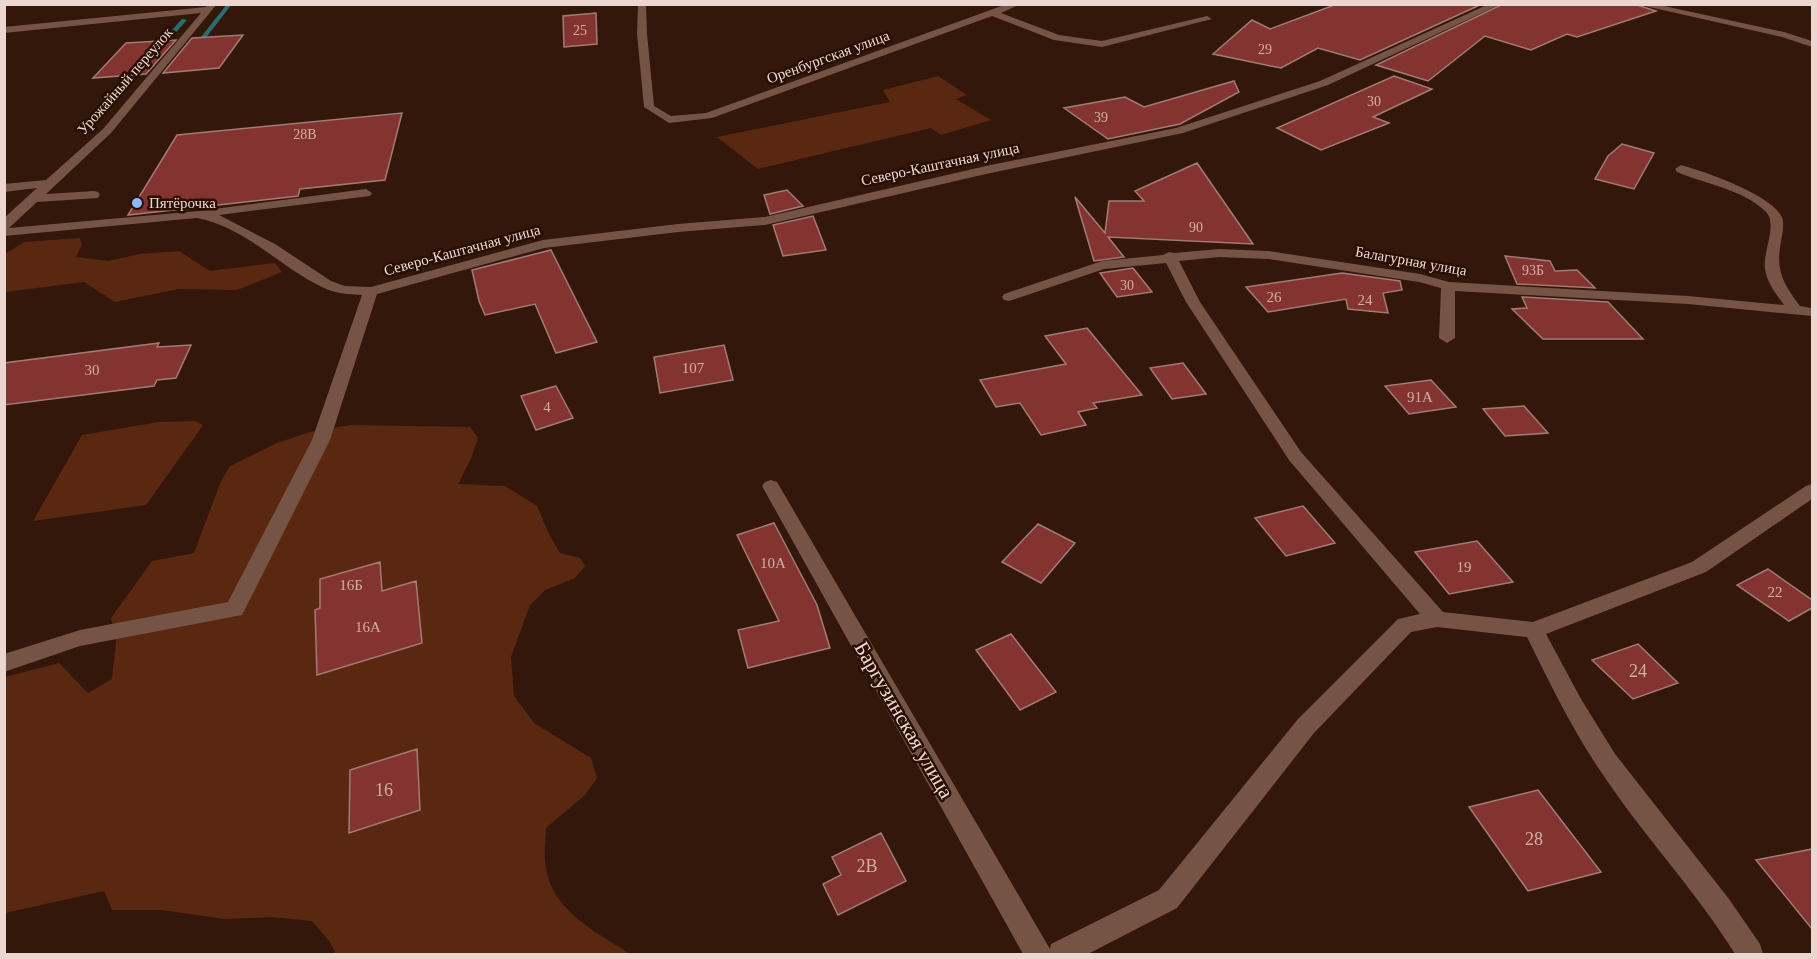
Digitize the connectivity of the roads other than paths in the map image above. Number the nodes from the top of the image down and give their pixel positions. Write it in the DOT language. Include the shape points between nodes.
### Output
graph roads {
  1 [pos="642,4"];
  2 [pos="1017,4"];
  3 [pos="1497,4"];
  4 [pos="1640,4"];
  5 [pos="211,7"];
  6 [pos="993,13"];
  7 [pos="1207,19"];
  8 [pos="4,30"];
  9 [pos="1812,45"];
  10 [pos="1681,170"];
  11 [pos="50,183"];
  12 [pos="4,188"];
  13 [pos="366,193"];
  14 [pos="93,195"];
  15 [pos="33,198"];
  16 [pos="197,214"];
  17 [pos="4,225"];
  18 [pos="4,232"];
  19 [pos="1169,256"];
  20 [pos="1448,286"];
  21 [pos="371,291"];
  22 [pos="1009,297"];
  23 [pos="1797,311"];
  24 [pos="1812,312"];
  25 [pos="1448,338"];
  26 [pos="771,486"];
  27 [pos="1812,490"];
  28 [pos="1437,619"];
  29 [pos="1534,630"];
  30 [pos="4,663"];
  31 [pos="1038,954"];
  32 [pos="1061,954"];
  33 [pos="1750,954"];
  1 -- 6 [label="street, Оренбургская улица" via="649,107 669,120 708,116"];
  2 -- 6 [label="street, Оренбургская улица"];
  3 -- 21 [label="street, Северо-Каштачная улица" via="1324,83 1179,131 765,220 543,244"];
  4 -- 9 [label="street" via="1784,35"];
  5 -- 8 [label="street"];
  5 -- 11 [label="street, Урожайный переулок" via="107,131"];
  6 -- 7 [label="street" via="1057,38 1101,44"];
  10 -- 23 [label="street" via="1760,201 1772,210 1777,218 1772,271"];
  11 -- 12 [label="street"];
  11 -- 15 [label="street, Урожайный переулок"];
  13 -- 16 [label="street"];
  14 -- 15 [label="street"];
  15 -- 17 [label="street, Урожайный переулок"];
  16 -- 18 [label="street"];
  16 -- 21 [label="street, Северо-Каштачная улица" via="231,225 326,284 343,290"];
  19 -- 20 [label="street, Балагурная улица" via="1268,255 1420,278"];
  19 -- 22 [label="street, Балагурная улица" via="1102,265"];
  19 -- 28 [label="street" via="1228,358 1295,456"];
  20 -- 23 [label="street, Балагурная улица" via="1688,300"];
  20 -- 25 [label="street"];
  21 -- 30 [label="street" via="321,440 235,609 80,638"];
  23 -- 24 [label="street, Балагурная улица"];
  26 -- 31 [label="street, Баргузинская улица"];
  27 -- 29 [label="street" via="1699,567"];
  28 -- 29 [label="street"];
  28 -- 32 [label="street" via="1405,625 1306,726 1167,899"];
  29 -- 33 [label="street" via="1617,776 1733,925"];
}
